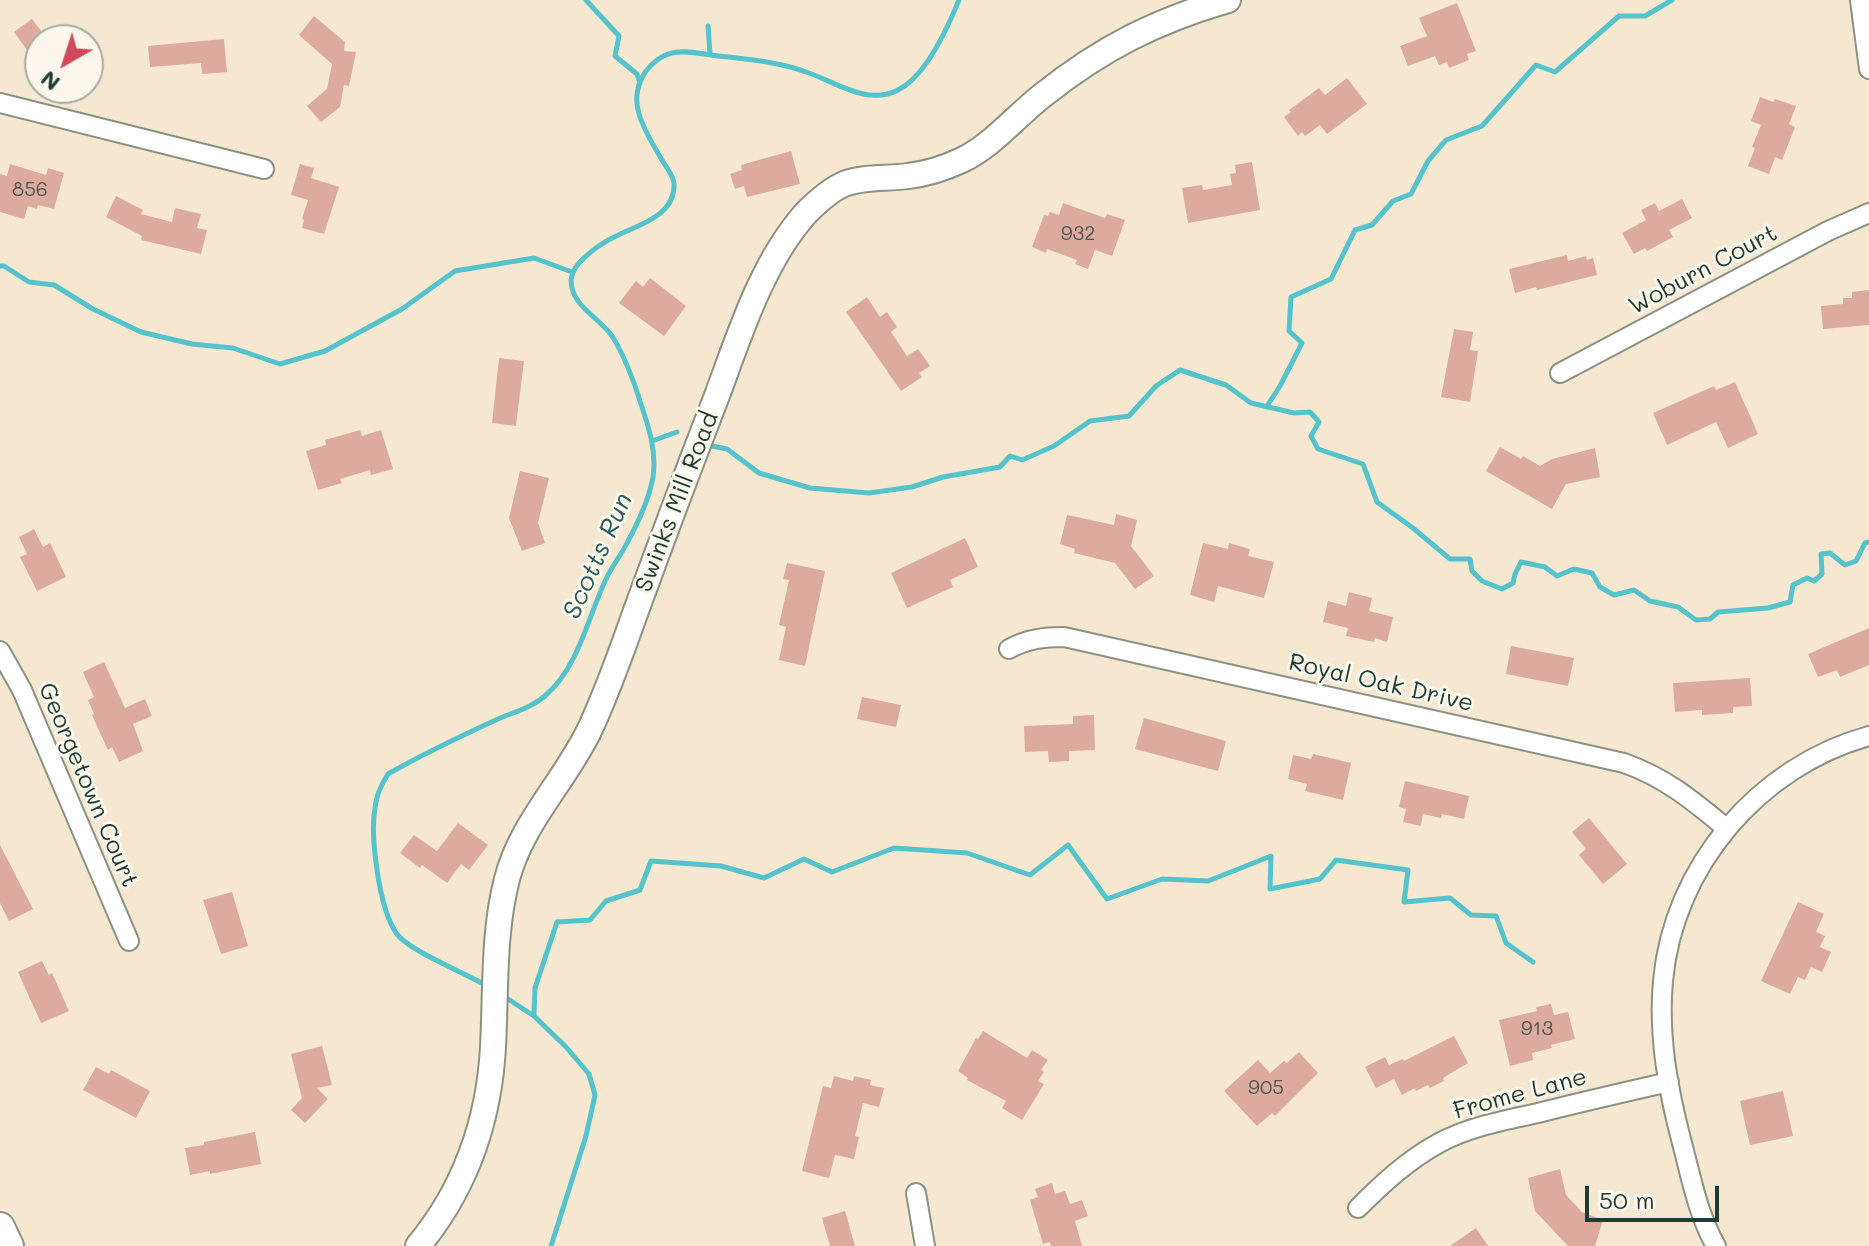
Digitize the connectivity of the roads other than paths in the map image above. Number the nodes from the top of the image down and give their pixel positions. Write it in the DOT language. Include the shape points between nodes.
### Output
graph roads {
  1 [pos="1228,0"];
  2 [pos="1860,0"];
  3 [pos="1869,69"];
  4 [pos="0,103"];
  5 [pos="264,169"];
  6 [pos="1869,213"];
  7 [pos="1560,373"];
  8 [pos="1009,649"];
  9 [pos="0,651"];
  10 [pos="1869,736"];
  11 [pos="1726,828"];
  12 [pos="129,941"];
  13 [pos="1669,1082"];
  14 [pos="916,1193"];
  15 [pos="1358,1208"];
  16 [pos="0,1227"];
  17 [pos="9,1246"];
  18 [pos="418,1246"];
  19 [pos="925,1246"];
  20 [pos="1716,1246"];
  1 -- 18 [label="street, Swinks Mill Road" via="1113,45 963,160 909,176 842,185 789,235 745,321 588,733 516,850 500,914 486,1110 468,1167"];
  2 -- 3 [label="street"];
  4 -- 5 [label="street"];
  6 -- 7 [label="street, Woburn Court"];
  8 -- 11 [label="street, Royal Oak Drive" via="1042,637 1064,637 1624,763 1659,777"];
  9 -- 12 [label="street, Georgetown Court" via="22,690"];
  10 -- 11 [label="street" via="1797,767"];
  11 -- 13 [label="street" via="1696,874 1669,943 1662,1032"];
  13 -- 15 [label="street, Frome Lane" via="1461,1133 1406,1163"];
  13 -- 20 [label="street" via="1696,1198"];
  14 -- 19 [label="street"];
  16 -- 17 [label="main road"];
}
